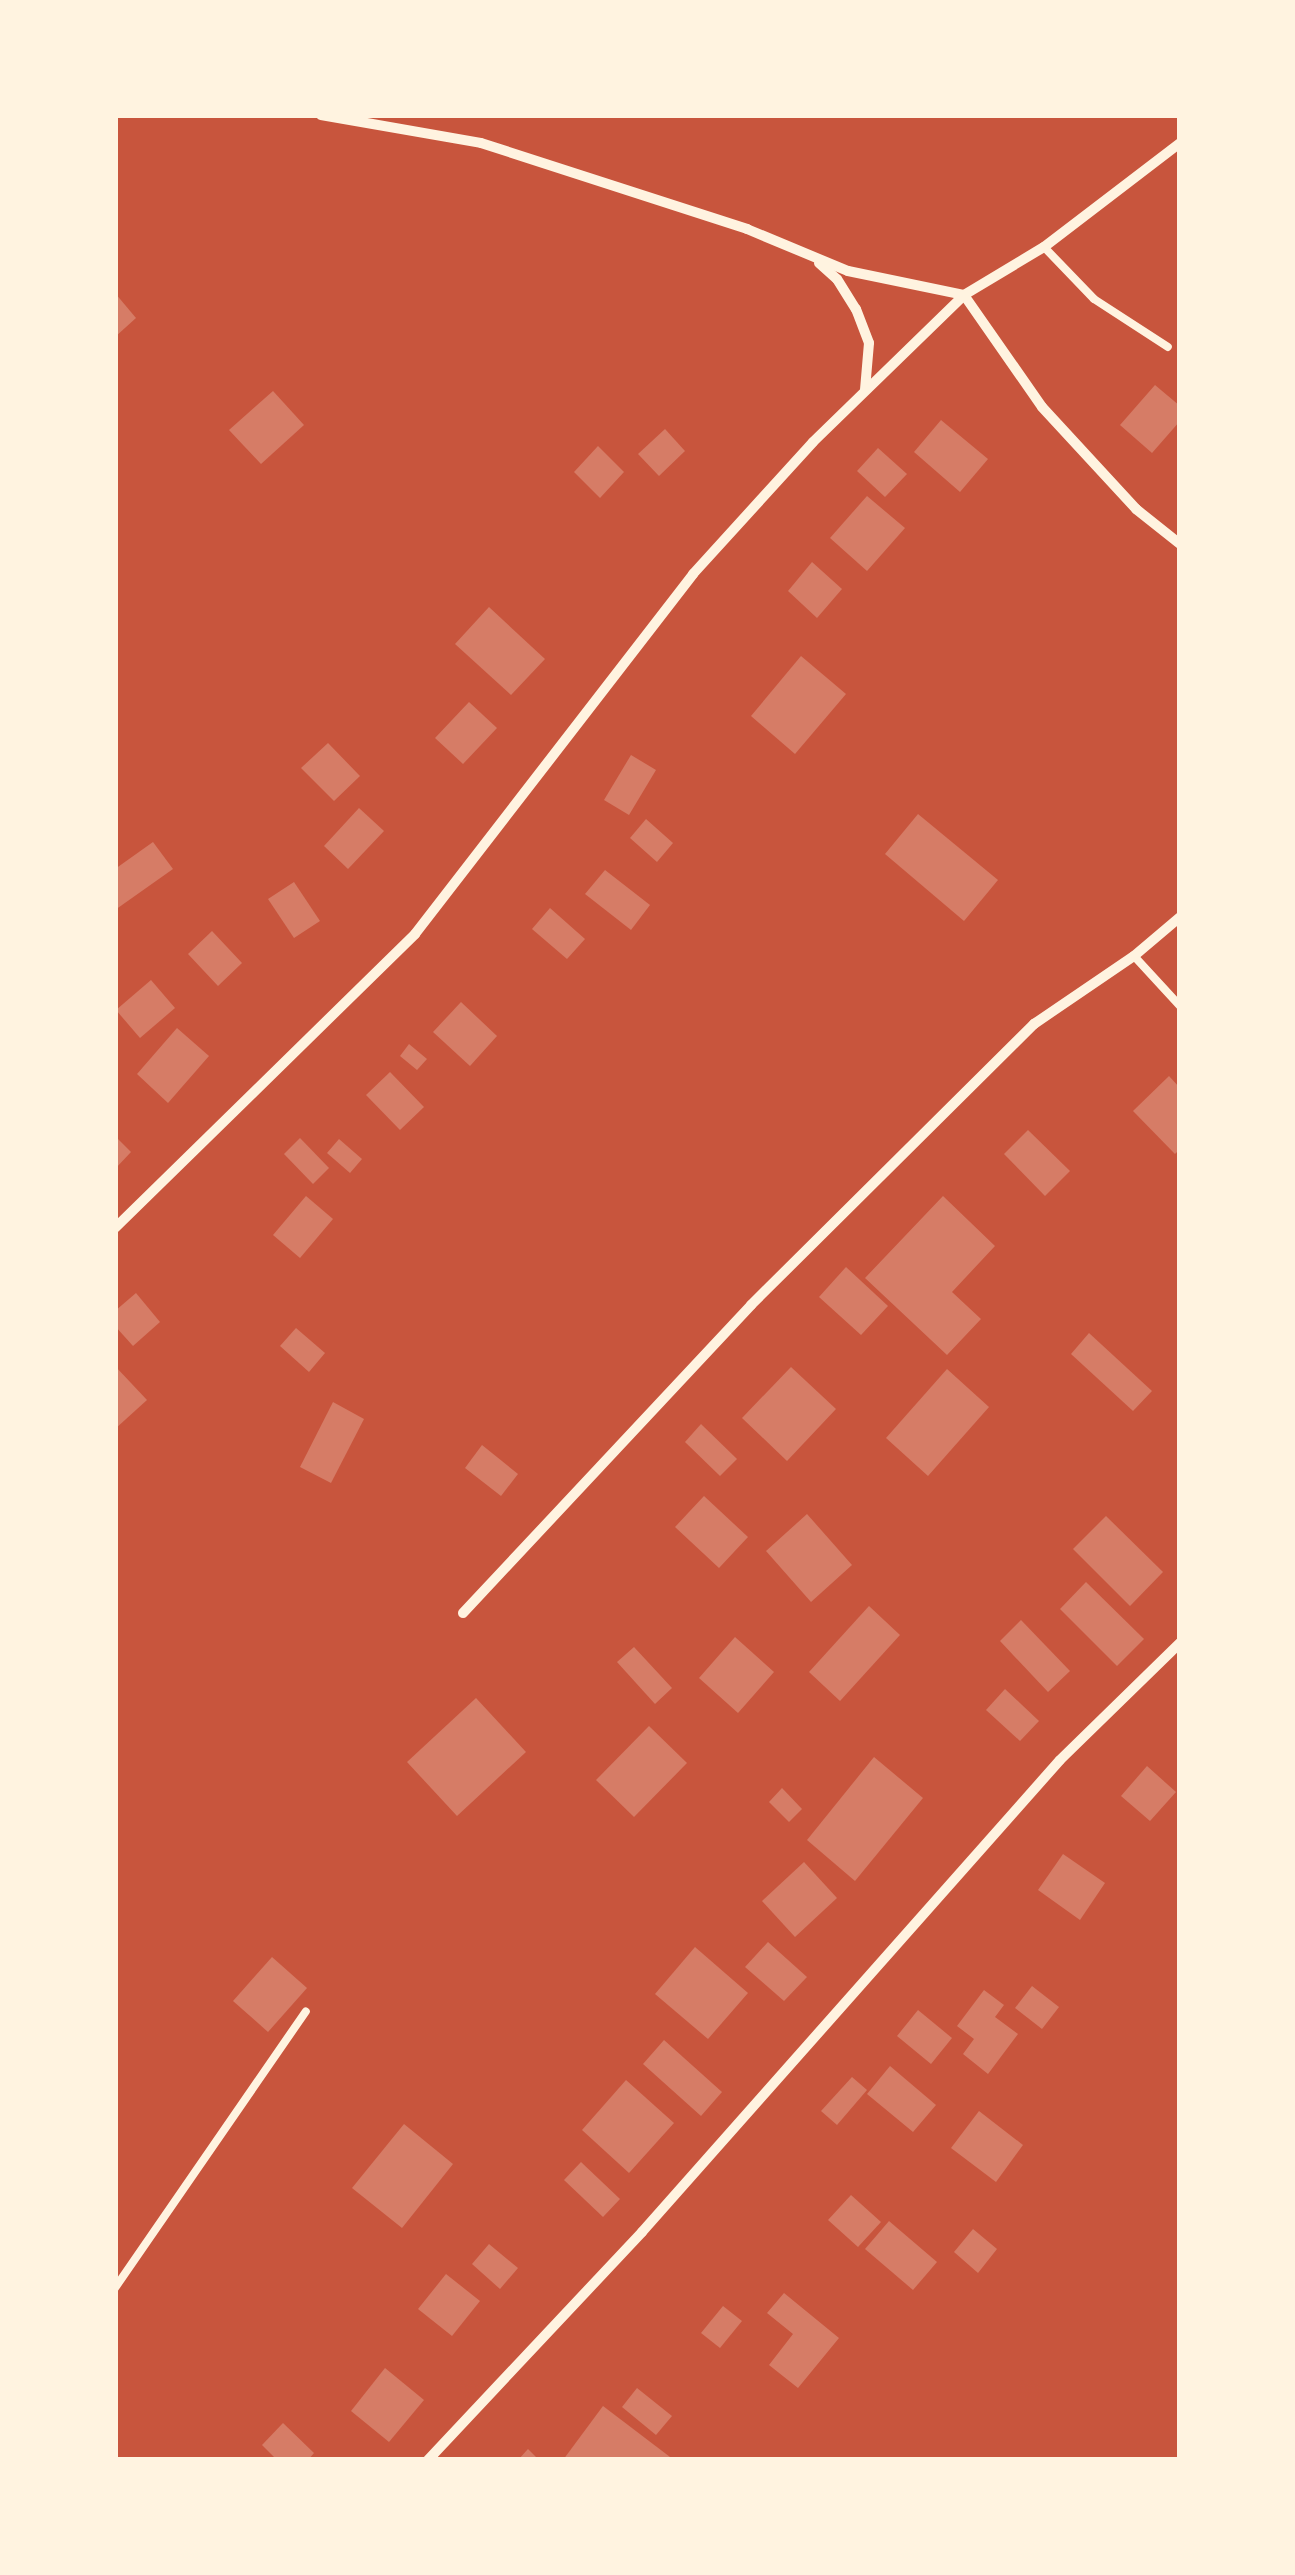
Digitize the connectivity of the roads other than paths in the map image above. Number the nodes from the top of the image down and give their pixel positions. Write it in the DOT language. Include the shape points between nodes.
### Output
graph roads {
  1 [pos="320,115"];
  2 [pos="1180,143"];
  3 [pos="1044,246"];
  4 [pos="811,256"];
  5 [pos="964,295"];
  6 [pos="1168,347"];
  7 [pos="865,391"];
  8 [pos="1180,544"];
  9 [pos="1180,917"];
  10 [pos="1134,956"];
  11 [pos="1180,1006"];
  12 [pos="115,1228"];
  13 [pos="463,1613"];
  14 [pos="1180,1643"];
  15 [pos="306,2011"];
  16 [pos="115,2288"];
  17 [pos="428,2460"];
  1 -- 4 [label="street" via="481,144"];
  2 -- 3 [label="street"];
  3 -- 5 [label="street"];
  3 -- 6 [label="lane" via="1094,299"];
  4 -- 5 [label="street" via="848,271"];
  4 -- 7 [label="street" via="856,309 869,343"];
  5 -- 7 [label="street"];
  5 -- 8 [label="street" via="1042,407 1136,509"];
  7 -- 12 [label="street" via="693,574 414,934"];
  9 -- 10 [label="street"];
  10 -- 11 [label="lane"];
  10 -- 13 [label="street" via="1034,1024 751,1306"];
  14 -- 17 [label="street" via="1060,1760 642,2232"];
  15 -- 16 [label="lane"];
}
